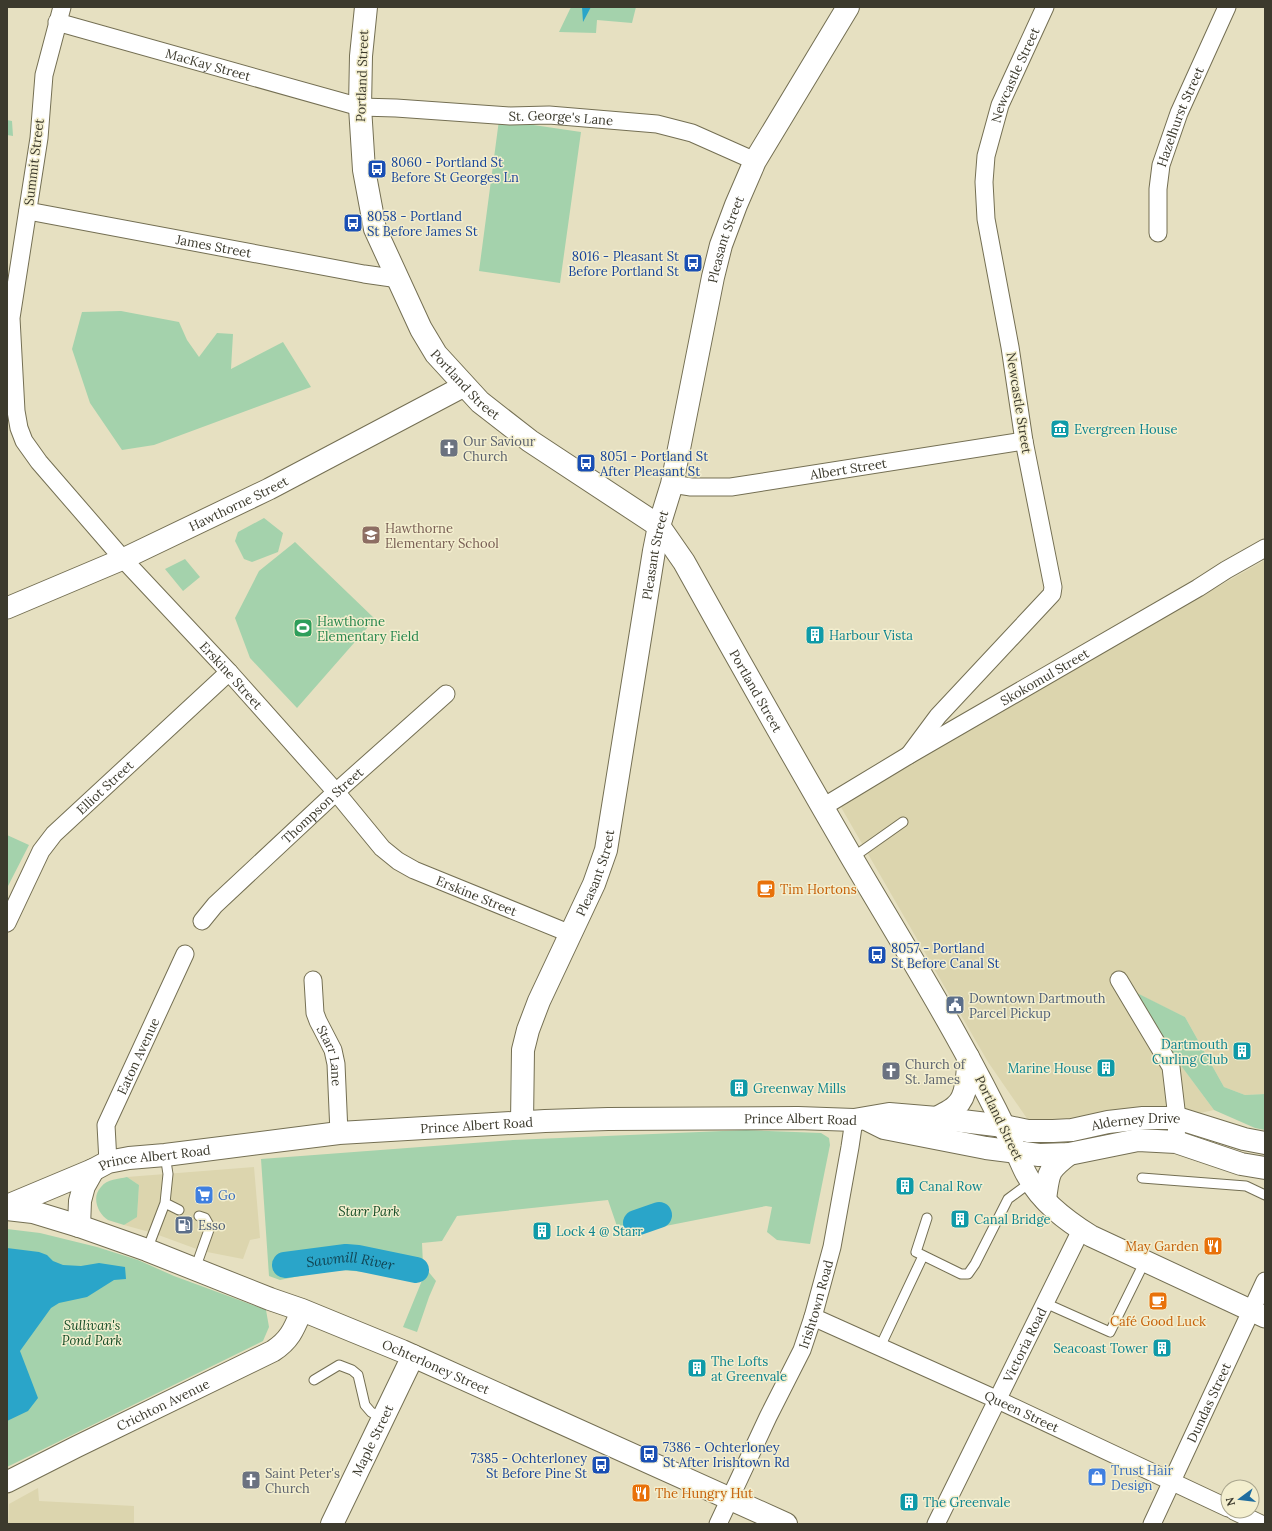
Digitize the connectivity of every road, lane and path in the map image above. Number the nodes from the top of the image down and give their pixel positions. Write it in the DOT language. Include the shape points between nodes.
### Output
graph roads {
  1 [pos="366,7"];
  2 [pos="848,7"];
  3 [pos="1045,7"];
  4 [pos="1227,7"];
  5 [pos="59,14"];
  6 [pos="360,107"];
  7 [pos="755,161"];
  8 [pos="28,211"];
  9 [pos="1158,233"];
  10 [pos="399,279"];
  11 [pos="9,320"];
  12 [pos="464,386"];
  13 [pos="1024,441"];
  14 [pos="672,484"];
  15 [pos="659,526"];
  16 [pos="1265,548"];
  17 [pos="123,559"];
  18 [pos="7,608"];
  19 [pos="229,672"];
  20 [pos="446,694"];
  21 [pos="909,755"];
  22 [pos="336,792"];
  23 [pos="823,807"];
  24 [pos="903,822"];
  25 [pos="852,858"];
  26 [pos="202,921"];
  27 [pos="7,923"];
  28 [pos="571,934"];
  29 [pos="185,954"];
  30 [pos="313,980"];
  31 [pos="1119,980"];
  32 [pos="968,1056"];
  33 [pos="937,1118"];
  34 [pos="1177,1118"];
  35 [pos="859,1119"];
  36 [pos="522,1122"];
  37 [pos="1004,1126"];
  38 [pos="339,1133"];
  39 [pos="1176,1142"];
  40 [pos="1265,1143"];
  41 [pos="1016,1152"];
  42 [pos="1069,1154"];
  43 [pos="165,1156"];
  44 [pos="1241,1164"];
  45 [pos="101,1166"];
  46 [pos="1265,1168"];
  47 [pos="1265,1176"];
  48 [pos="1142,1178"];
  49 [pos="1031,1182"];
  50 [pos="1265,1195"];
  51 [pos="1045,1199"];
  52 [pos="165,1204"];
  53 [pos="7,1208"];
  54 [pos="179,1210"];
  55 [pos="199,1216"];
  56 [pos="927,1218"];
  57 [pos="79,1226"];
  58 [pos="1081,1230"];
  59 [pos="147,1250"];
  60 [pos="923,1256"];
  61 [pos="1145,1261"];
  62 [pos="195,1269"];
  63 [pos="1265,1281"];
  64 [pos="1045,1303"];
  65 [pos="302,1310"];
  66 [pos="1258,1314"];
  67 [pos="813,1317"];
  68 [pos="880,1347"];
  69 [pos="413,1356"];
  70 [pos="314,1380"];
  71 [pos="998,1400"];
  72 [pos="383,1419"];
  73 [pos="7,1482"];
  74 [pos="1171,1482"];
  75 [pos="730,1499"];
  76 [pos="1220,1504"];
  77 [pos="1251,1519"];
  78 [pos="332,1524"];
  79 [pos="718,1524"];
  80 [pos="786,1524"];
  81 [pos="936,1524"];
  82 [pos="1152,1524"];
  83 [pos="1262,1524"];
  1 -- 6 [label="main road, Portland Street" via="361,56"];
  2 -- 7 [label="main road, Pleasant Street"];
  3 -- 13 [label="street, Newcastle Street" via="1000,105 987,149 985,169 986,219 1010,347"];
  4 -- 9 [label="street, Hazelhurst Street" via="1179,113 1161,165"];
  5 -- 6 [label="street, MacKay Street"];
  5 -- 8 [label="street, Summit Street" via="44,76 39,138"];
  6 -- 7 [label="street, St. George's Lane" via="510,116 549,115 657,124 692,133"];
  6 -- 10 [label="main road, Portland Street" via="364,170 375,229"];
  7 -- 14 [label="main road, Pleasant Street" via="721,245"];
  8 -- 10 [label="street, James Street"];
  8 -- 11 [label="street, Summit Street"];
  10 -- 12 [label="main road, Portland Street" via="421,329 436,354"];
  11 -- 17 [label="street, Erskine Street" via="16,411 24,441 39,462"];
  12 -- 15 [label="main road, Portland Street" via="530,442"];
  12 -- 17 [label="street, Hawthorne Street" via="269,489"];
  13 -- 14 [label="street, Albert Street" via="731,487 691,487"];
  13 -- 21 [label="street, Newcastle Street" via="1053,587 1052,594 938,716"];
  14 -- 15 [label="main road, Pleasant Street"];
  15 -- 23 [label="main road, Portland Street" via="684,562"];
  15 -- 28 [label="main road, Pleasant Street" via="606,850"];
  16 -- 21 [label="street, Skokomul Street"];
  17 -- 18 [label="street, Hawthorne Street"];
  17 -- 19 [label="street, Erskine Street"];
  19 -- 22 [label="street, Erskine Street"];
  19 -- 27 [label="street, Elliot Street" via="54,834 41,851"];
  20 -- 22 [label="street, Thompson Street"];
  21 -- 23 [label="street, Skokomul Street"];
  22 -- 26 [label="street, Thompson Street" via="215,905"];
  22 -- 28 [label="street, Erskine Street" via="382,848 398,861 414,870"];
  23 -- 25 [label="main road, Portland Street"];
  24 -- 25 [label="lane"];
  25 -- 32 [label="main road, Portland Street"];
  28 -- 36 [label="main road, Pleasant Street" via="528,1030 523,1050"];
  29 -- 45 [label="street, Eaton Avenue" via="106,1126"];
  30 -- 38 [label="street, Starr Lane" via="315,1013 333,1050 336,1064"];
  31 -- 34 [label="street" via="1170,1067"];
  32 -- 33 [label="main road" via="966,1088 958,1105"];
  32 -- 37 [label="main road, Portland Street"];
  33 -- 35 [label="main road, Prince Albert Road" via="889,1114"];
  33 -- 37 [label="main road, Prince Albert Road"];
  34 -- 37 [label="main road, Alderney Drive" via="1143,1118 1053,1131 1028,1131"];
  34 -- 39 [label="street"];
  34 -- 40 [label="main road, Alderney Drive"];
  35 -- 36 [label="main road, Prince Albert Road" via="608,1119"];
  35 -- 41 [label="main road, Prince Albert Road" via="884,1128"];
  35 -- 67 [label="street, Irishtown Road" via="850,1147 832,1247"];
  36 -- 38 [label="main road, Prince Albert Road"];
  37 -- 41 [label="main road, Portland Street"];
  38 -- 43 [label="main road, Prince Albert Road"];
  39 -- 42 [label="main road, Alderney Drive" via="1138,1140"];
  39 -- 44 [label="main road, Alderney Drive"];
  41 -- 42 [label="main road, Alderney Drive" via="1039,1155"];
  41 -- 49 [label="street, Portland Street"];
  42 -- 51 [label="main road" via="1054,1166 1048,1176"];
  43 -- 45 [label="main road, Prince Albert Road" via="129,1158"];
  43 -- 52 [label="lane" via="168,1174"];
  44 -- 46 [label="main road, Alderney Drive"];
  44 -- 47 [label="street"];
  45 -- 53 [label="main road, Prince Albert Road"];
  45 -- 57 [label="main road, Prince Albert Road" via="84,1186 80,1201"];
  48 -- 50 [label="lane" via="1246,1186"];
  49 -- 51 [label="street, Portland Street"];
  49 -- 60 [label="lane" via="1008,1199 968,1274 961,1274"];
  51 -- 58 [label="street, Portland Street" via="1053,1209"];
  52 -- 54 [label="lane"];
  52 -- 59 [label="lane"];
  53 -- 57 [label="main road, Prince Albert Road" via="33,1212"];
  55 -- 62 [label="lane" via="205,1218 210,1227"];
  56 -- 60 [label="lane" via="916,1252"];
  57 -- 59 [label="main road, Ochterloney Street"];
  58 -- 61 [label="street, Portland Street"];
  58 -- 64 [label="street, Victoria Road"];
  59 -- 62 [label="main road, Ochterloney Street"];
  60 -- 68 [label="lane"];
  61 -- 64 [label="lane" via="1110,1332"];
  61 -- 66 [label="street, Portland Street"];
  62 -- 65 [label="main road, Ochterloney Street"];
  63 -- 66 [label="street, Dundas Street"];
  64 -- 71 [label="street, Victoria Road"];
  65 -- 69 [label="main road, Ochterloney Street"];
  65 -- 73 [label="street, Crichton Avenue" via="284,1344 273,1351"];
  66 -- 74 [label="street, Dundas Street"];
  67 -- 68 [label="street, Queen Street"];
  67 -- 75 [label="street, Irishtown Road" via="802,1350"];
  68 -- 71 [label="street, Queen Street"];
  69 -- 72 [label="main road, Maple Street"];
  69 -- 75 [label="main road, Ochterloney Street"];
  70 -- 72 [label="lane" via="339,1365 352,1370 358,1375 365,1405"];
  71 -- 74 [label="street, Queen Street"];
  71 -- 81 [label="street, Victoria Road"];
  72 -- 78 [label="main road, Maple Street"];
  74 -- 76 [label="street, Queen Street"];
  74 -- 82 [label="street, Dundas Street"];
  75 -- 79 [label="street, Irishtown Road"];
  75 -- 80 [label="main road, Ochterloney Street"];
  77 -- 83 [label="street"];
}
